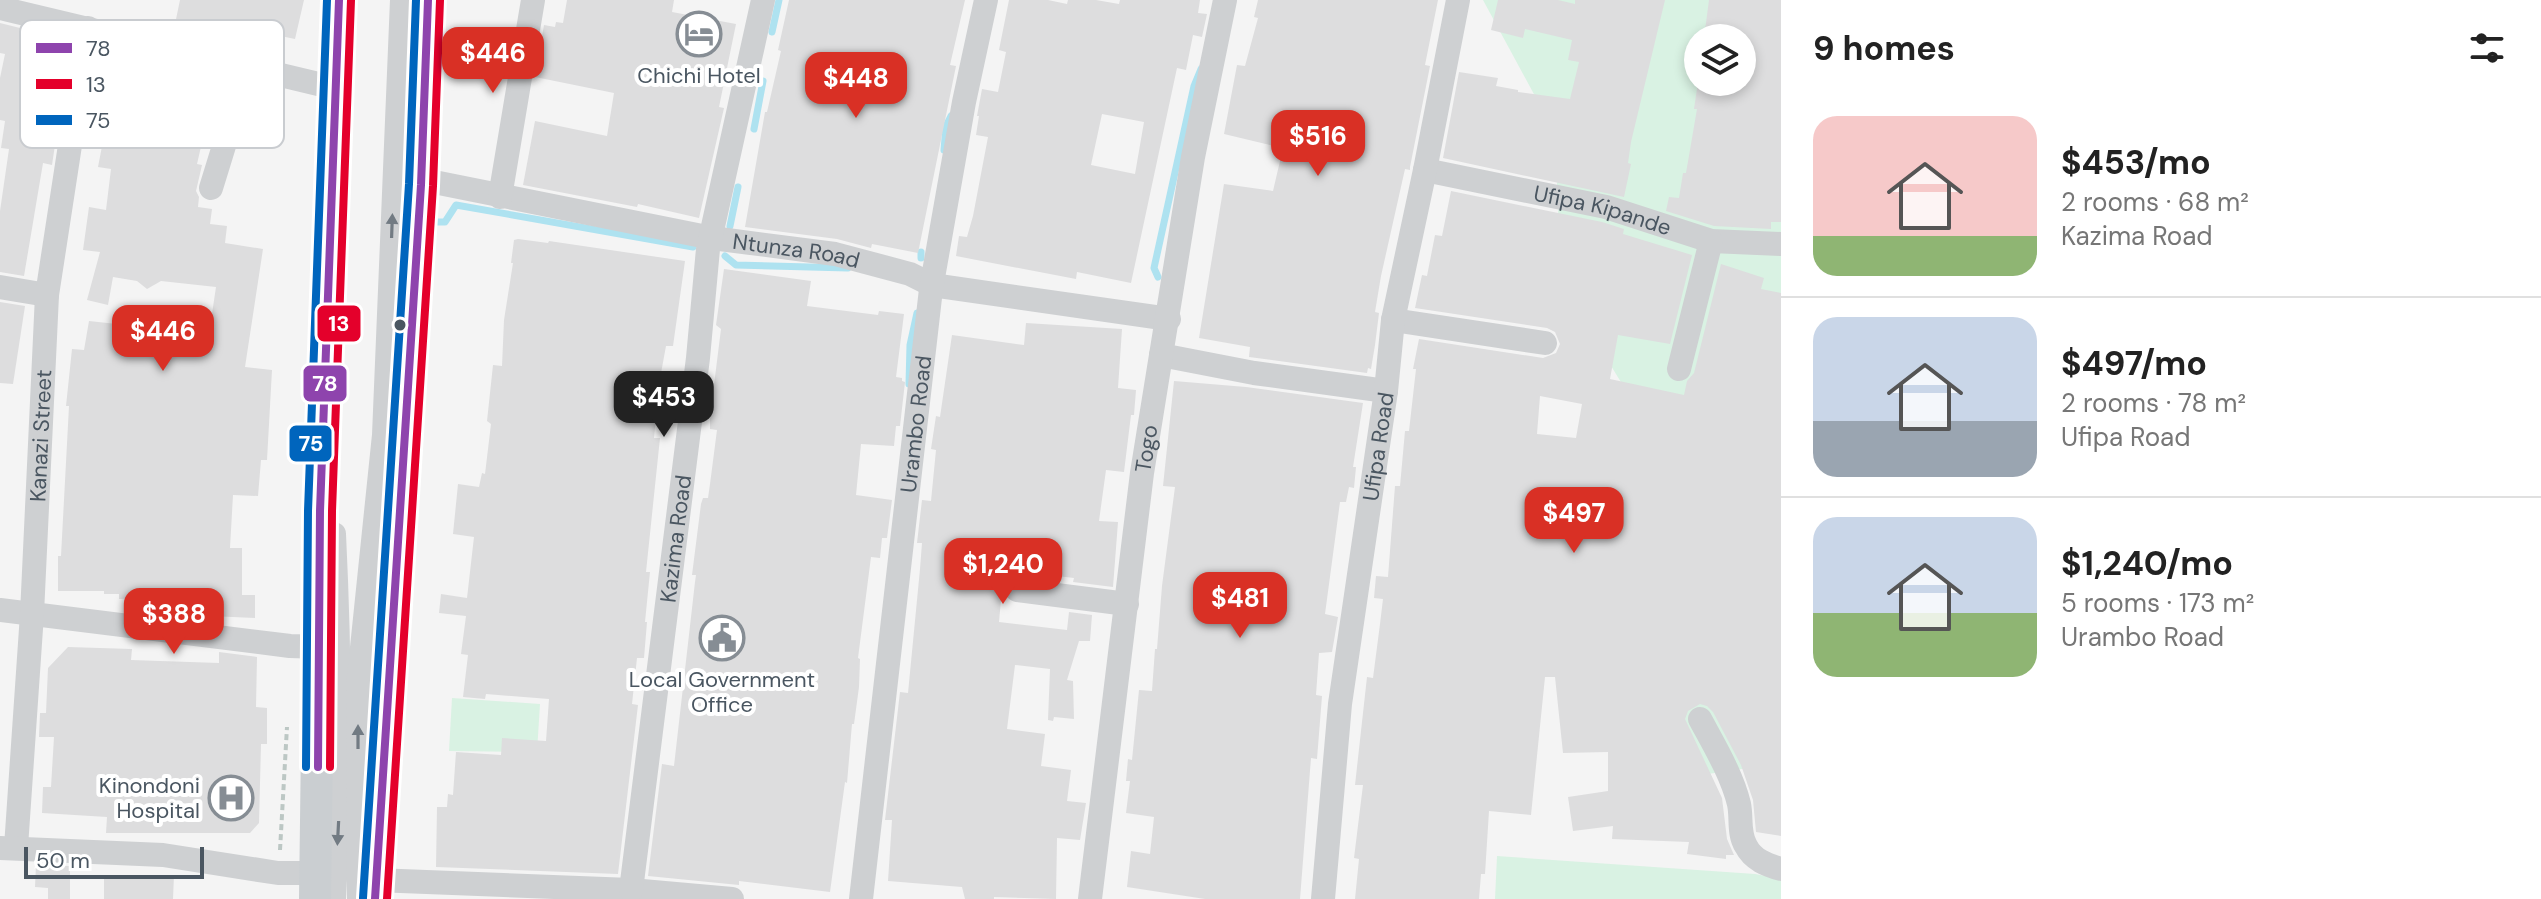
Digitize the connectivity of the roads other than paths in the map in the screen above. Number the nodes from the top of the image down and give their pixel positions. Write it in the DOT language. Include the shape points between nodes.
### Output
graph roads {
  1 [pos="339,0"];
  2 [pos="353,0"];
  3 [pos="402,0"];
  4 [pos="428,0"];
  5 [pos="533,0"];
  6 [pos="763,0"];
  7 [pos="986,0"];
  8 [pos="1225,0"];
  9 [pos="1458,0"];
  10 [pos="0,8"];
  11 [pos="53,20"];
  12 [pos="284,76"];
  13 [pos="335,88"];
  14 [pos="70,148"];
  15 [pos="223,148"];
  16 [pos="1425,170"];
  17 [pos="421,185"];
  18 [pos="211,188"];
  19 [pos="500,197"];
  20 [pos="712,238"];
  21 [pos="1711,241"];
  22 [pos="1781,244"];
  23 [pos="932,285"];
  24 [pos="0,287"];
  25 [pos="47,295"];
  26 [pos="1169,319"];
  27 [pos="1393,320"];
  28 [pos="1545,343"];
  29 [pos="1161,355"];
  30 [pos="1679,369"];
  31 [pos="1386,391"];
  32 [pos="1017,590"];
  33 [pos="1127,604"];
  34 [pos="0,610"];
  35 [pos="32,614"];
  36 [pos="320,647"];
  37 [pos="1700,719"];
  38 [pos="8,847"];
  39 [pos="1781,869"];
  40 [pos="322,890"];
  41 [pos="631,890"];
  42 [pos="370,893"];
  43 [pos="732,899"];
  44 [pos="861,899"];
  45 [pos="1090,899"];
  46 [pos="1323,899"];
  1 -- 13 [label="main road"];
  2 -- 40 [label="street, one-way" via="332,449 339,813"];
  42 -- 3 [label="street, one-way" via="358,686 384,435"];
  4 -- 17 [label="main road"];
  5 -- 19 [label="street"];
  6 -- 20 [label="street, Kazima Road"];
  7 -- 23 [label="street, Urambo Road"];
  8 -- 26 [label="street, Togo" via="1193,157"];
  9 -- 16 [label="street, Ufipa Road"];
  10 -- 11 [label="street"];
  12 -- 13 [label="street"];
  13 -- 36 [label="main road"];
  14 -- 25 [label="street, Kanazi Street"];
  15 -- 18 [label="street"];
  16 -- 21 [label="street, Ufipa Kipande" via="1606,207"];
  16 -- 27 [label="street, Ufipa Road"];
  17 -- 19 [label="street, Ntunza Road" via="434,182"];
  17 -- 42 [label="main road"];
  19 -- 20 [label="street, Ntunza Road"];
  20 -- 23 [label="street, Ntunza Road" via="835,254"];
  20 -- 41 [label="street, Kazima Road"];
  21 -- 22 [label="street, Ufipa Kipande"];
  21 -- 30 [label="street"];
  23 -- 26 [label="street, Ntunza Road"];
  23 -- 44 [label="street, Urambo Road"];
  24 -- 25 [label="street"];
  25 -- 35 [label="street, Kanazi Street"];
  26 -- 29 [label="street, Togo"];
  27 -- 28 [label="street"];
  27 -- 31 [label="street, Ufipa Road"];
  29 -- 31 [label="street"];
  29 -- 33 [label="street, Togo"];
  31 -- 46 [label="street, Ufipa Road" via="1340,704"];
  32 -- 33 [label="street"];
  33 -- 45 [label="street, Togo"];
  34 -- 35 [label="street"];
  35 -- 36 [label="street"];
  35 -- 38 [label="street, Kanazi Street"];
  36 -- 40 [label="main road"];
  37 -- 39 [label="street" via="1739,804 1746,848 1763,864"];
  38 -- 40 [label="street" via="163,855 278,873"];
  41 -- 42 [label="street"];
  41 -- 43 [label="street"];
}
